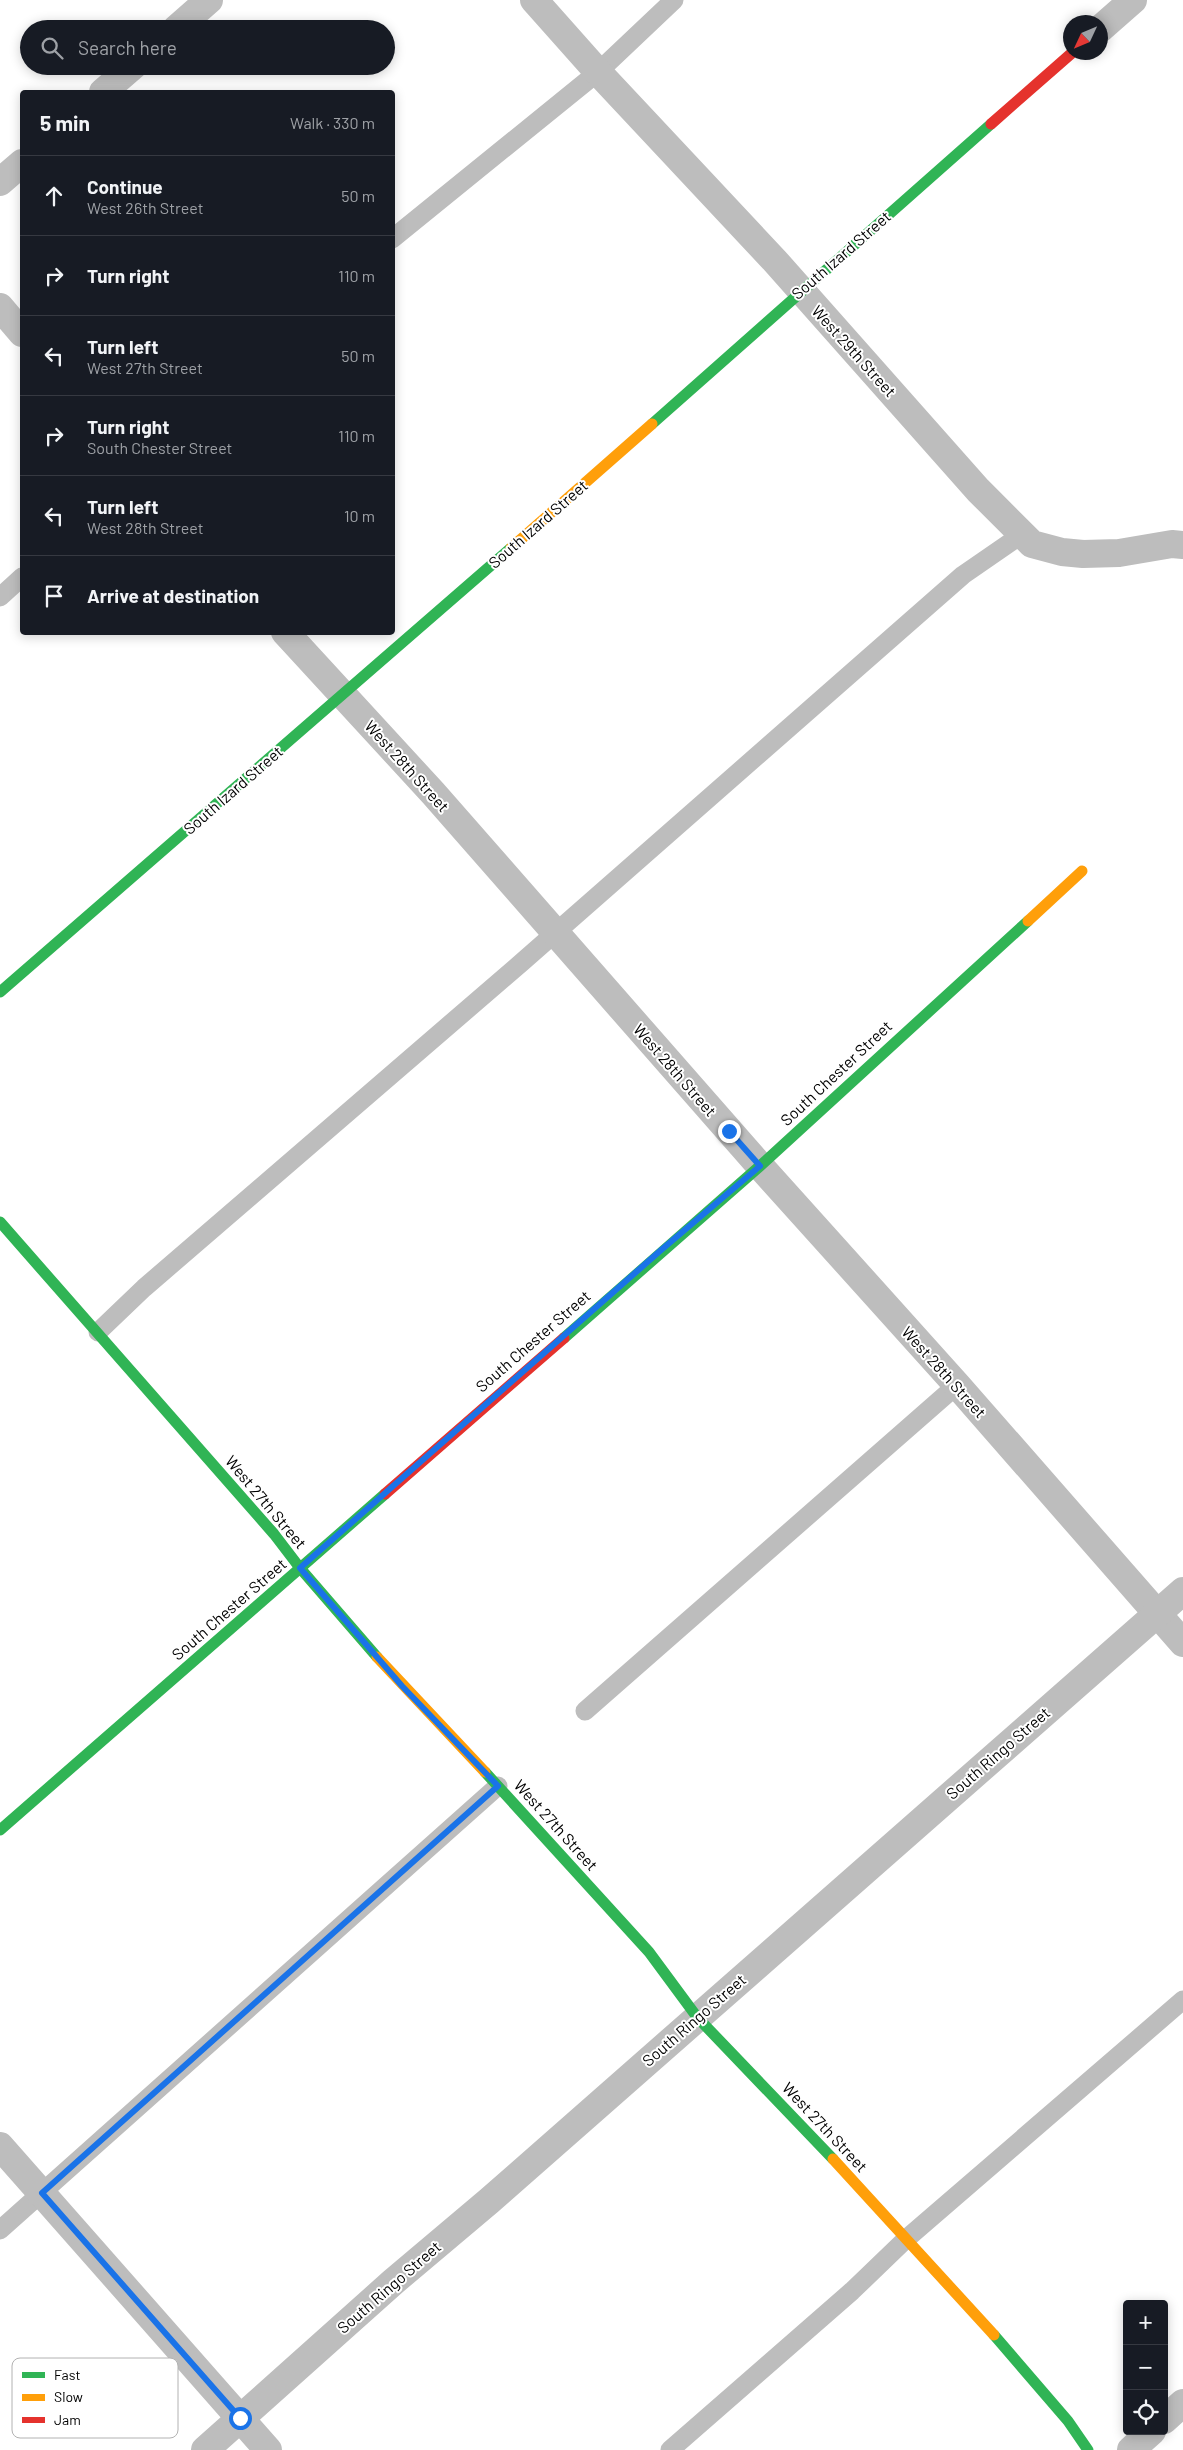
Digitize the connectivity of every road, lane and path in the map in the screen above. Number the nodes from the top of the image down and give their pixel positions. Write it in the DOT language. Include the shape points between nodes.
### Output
graph roads {
  1 [pos="209,0"];
  2 [pos="534,0"];
  3 [pos="674,0"];
  4 [pos="1133,0"];
  5 [pos="186,20"];
  6 [pos="1108,21"];
  7 [pos="1064,60"];
  8 [pos="598,72"];
  9 [pos="123,75"];
  10 [pos="105,90"];
  11 [pos="20,165"];
  12 [pos="0,182"];
  13 [pos="395,237"];
  14 [pos="801,291"];
  15 [pos="0,307"];
  16 [pos="20,330"];
  17 [pos="1021,535"];
  18 [pos="1183,544"];
  19 [pos="20,579"];
  20 [pos="0,597"];
  21 [pos="288,635"];
  22 [pos="342,695"];
  23 [pos="1082,872"];
  24 [pos="555,933"];
  25 [pos="0,992"];
  26 [pos="760,1166"];
  27 [pos="0,1222"];
  28 [pos="98,1332"];
  29 [pos="956,1385"];
  30 [pos="300,1568"];
  31 [pos="1183,1591"];
  32 [pos="1156,1614"];
  33 [pos="1183,1643"];
  34 [pos="585,1711"];
  35 [pos="498,1786"];
  36 [pos="0,1830"];
  37 [pos="1183,2000"];
  38 [pos="697,2017"];
  39 [pos="0,2146"];
  40 [pos="42,2193"];
  41 [pos="0,2230"];
  42 [pos="905,2240"];
  43 [pos="1183,2404"];
  44 [pos="1168,2417"];
  45 [pos="240,2418"];
  46 [pos="1148,2435"];
  47 [pos="205,2450"];
  48 [pos="268,2450"];
  49 [pos="670,2450"];
  50 [pos="1088,2450"];
  51 [pos="1131,2450"];
  1 -- 5 [label="street"];
  2 -- 8 [label="street, West 29th Street"];
  3 -- 8 [label="lane"];
  4 -- 6 [label="street"];
  7 -- 14 [label="street, South Izard Street"];
  8 -- 13 [label="lane"];
  8 -- 14 [label="street, West 29th Street"];
  9 -- 10 [label="street"];
  11 -- 12 [label="street"];
  14 -- 17 [label="street, West 29th Street"];
  14 -- 22 [label="street, South Izard Street"];
  15 -- 16 [label="street"];
  17 -- 18 [label="street, West 29th Street" via="1032,544 1083,554 1119,553"];
  17 -- 24 [label="lane" via="963,575"];
  19 -- 20 [label="lane"];
  21 -- 22 [label="street, West 28th Street"];
  22 -- 24 [label="street, West 28th Street"];
  22 -- 25 [label="street, South Izard Street"];
  23 -- 26 [label="street, South Chester Street"];
  24 -- 26 [label="street, West 28th Street"];
  24 -- 28 [label="lane" via="144,1288"];
  26 -- 29 [label="street, West 28th Street"];
  26 -- 30 [label="street, South Chester Street"];
  27 -- 28 [label="street, West 27th Street"];
  28 -- 30 [label="street, West 27th Street"];
  29 -- 32 [label="street, West 28th Street"];
  29 -- 34 [label="lane"];
  30 -- 35 [label="street, West 27th Street" via="402,1686"];
  30 -- 36 [label="street, South Chester Street"];
  31 -- 32 [label="street, South Ringo Street"];
  32 -- 33 [label="street, West 28th Street"];
  32 -- 38 [label="street, South Ringo Street"];
  35 -- 38 [label="street, West 27th Street" via="649,1952"];
  35 -- 40 [label="lane"];
  37 -- 42 [label="lane"];
  38 -- 42 [label="street, West 27th Street" via="847,2173"];
  38 -- 45 [label="street, South Ringo Street"];
  39 -- 40 [label="street"];
  40 -- 41 [label="lane"];
  40 -- 45 [label="street"];
  42 -- 49 [label="lane"];
  42 -- 50 [label="street, West 27th Street" via="1017,2360"];
  43 -- 44 [label="street"];
  45 -- 47 [label="street, South Ringo Street"];
  45 -- 48 [label="street"];
  46 -- 51 [label="street"];
}
